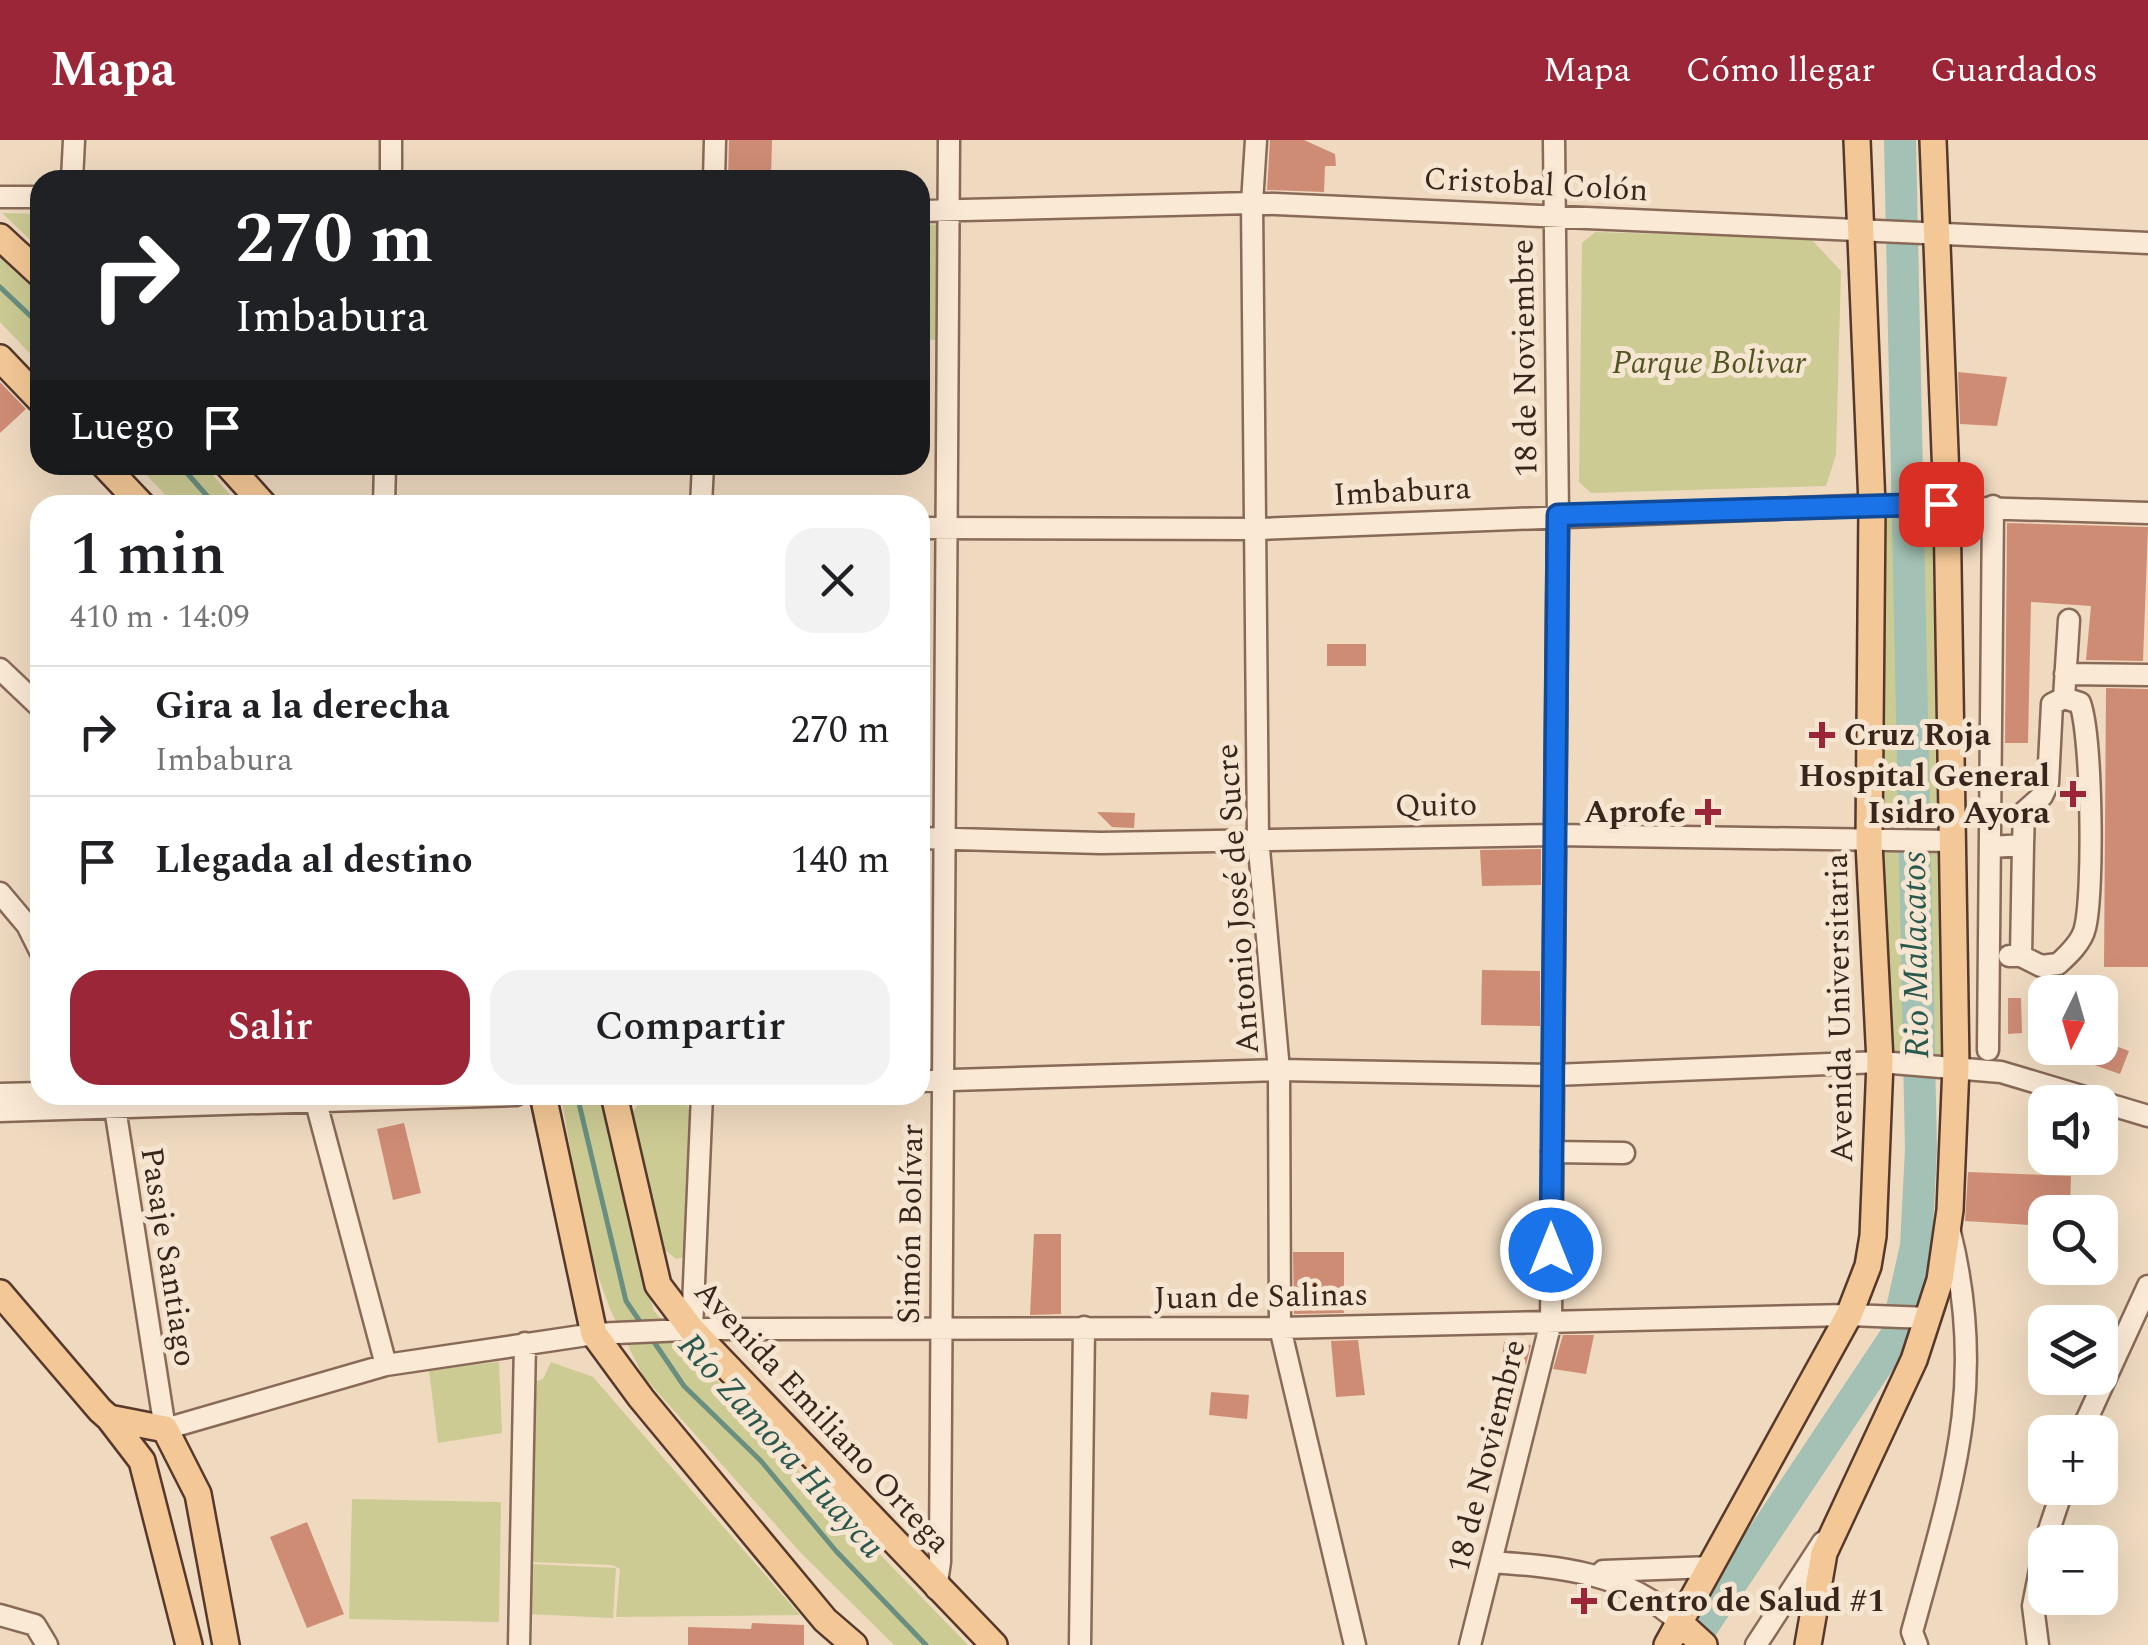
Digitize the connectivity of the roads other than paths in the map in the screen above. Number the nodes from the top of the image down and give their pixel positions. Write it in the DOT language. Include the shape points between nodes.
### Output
graph roads {
  1 [pos="74,140"];
  2 [pos="390,140"];
  3 [pos="715,140"];
  4 [pos="949,140"];
  5 [pos="1256,140"];
  6 [pos="1554,140"];
  7 [pos="1858,140"];
  8 [pos="1933,140"];
  9 [pos="72,170"];
  10 [pos="391,170"];
  11 [pos="714,170"];
  12 [pos="0,197"];
  13 [pos="30,197"];
  14 [pos="1252,203"];
  15 [pos="930,211"];
  16 [pos="948,211"];
  17 [pos="1553,216"];
  18 [pos="1865,231"];
  19 [pos="1931,231"];
  20 [pos="0,237"];
  21 [pos="2148,243"];
  22 [pos="30,265"];
  23 [pos="0,358"];
  24 [pos="30,390"];
  25 [pos="114,475"];
  26 [pos="237,475"];
  27 [pos="132,495"];
  28 [pos="255,495"];
  29 [pos="1944,504"];
  30 [pos="1874,505"];
  31 [pos="1993,506"];
  32 [pos="2148,513"];
  33 [pos="1558,515"];
  34 [pos="930,528"];
  35 [pos="948,528"];
  36 [pos="1257,529"];
  37 [pos="2069,620"];
  38 [pos="0,669"];
  39 [pos="2065,674"];
  40 [pos="2148,675"];
  41 [pos="30,698"];
  42 [pos="2064,698"];
  43 [pos="1556,835"];
  44 [pos="1258,838"];
  45 [pos="930,839"];
  46 [pos="946,841"];
  47 [pos="1946,841"];
  48 [pos="1874,843"];
  49 [pos="2023,845"];
  50 [pos="1991,847"];
  51 [pos="0,893"];
  52 [pos="30,936"];
  53 [pos="1990,956"];
  54 [pos="2020,956"];
  55 [pos="1955,1025"];
  56 [pos="1988,1050"];
  57 [pos="1884,1062"];
  58 [pos="1952,1066"];
  59 [pos="1279,1070"];
  60 [pos="2001,1072"];
  61 [pos="1553,1074"];
  62 [pos="942,1080"];
  63 [pos="930,1081"];
  64 [pos="30,1093"];
  65 [pos="0,1094"];
  66 [pos="75,1105"];
  67 [pos="113,1105"];
  68 [pos="317,1105"];
  69 [pos="545,1105"];
  70 [pos="616,1105"];
  71 [pos="702,1105"];
  72 [pos="0,1111"];
  73 [pos="2148,1116"];
  74 [pos="1552,1152"];
  75 [pos="1624,1153"];
  76 [pos="1948,1224"];
  77 [pos="2148,1286"];
  78 [pos="0,1293"];
  79 [pos="1856,1315"];
  80 [pos="1923,1318"];
  81 [pos="1551,1322"];
  82 [pos="1084,1327"];
  83 [pos="1280,1328"];
  84 [pos="692,1330"];
  85 [pos="940,1331"];
  86 [pos="594,1334"];
  87 [pos="524,1344"];
  88 [pos="386,1365"];
  89 [pos="2089,1415"];
  90 [pos="109,1418"];
  91 [pos="165,1429"];
  92 [pos="1834,1525"];
  93 [pos="1491,1562"];
  94 [pos="1712,1567"];
  95 [pos="1581,1571"];
  96 [pos="936,1589"];
  97 [pos="0,1615"];
  98 [pos="2033,1615"];
  99 [pos="1673,1634"];
  100 [pos="2034,1644"];
  101 [pos="46,1645"];
  102 [pos="189,1645"];
  103 [pos="226,1645"];
  104 [pos="519,1645"];
  105 [pos="854,1645"];
  106 [pos="994,1645"];
  107 [pos="1080,1645"];
  108 [pos="1355,1645"];
  109 [pos="1470,1645"];
  110 [pos="1704,1645"];
  111 [pos="1756,1645"];
  112 [pos="1808,1645"];
  113 [pos="1918,1645"];
  1 -- 9 [label="street"];
  2 -- 10 [label="street"];
  3 -- 11 [label="street"];
  4 -- 16 [label="street, Simón Bolívar"];
  5 -- 14 [label="street, Antonio José de Sucre"];
  6 -- 17 [label="street, 18 de Noviembre"];
  7 -- 18 [label="main road, Avenida Universitaria"];
  8 -- 19 [label="main road"];
  12 -- 13 [label="street"];
  14 -- 16 [label="street, Cristobal Colón"];
  14 -- 17 [label="street, Cristobal Colón"];
  14 -- 36 [label="street, Antonio José de Sucre"];
  15 -- 16 [label="street, Cristobal Colón"];
  16 -- 35 [label="street, Simón Bolívar"];
  17 -- 18 [label="street, Cristobal Colón"];
  17 -- 33 [label="street, 18 de Noviembre"];
  18 -- 19 [label="street, Cristobal Colón"];
  18 -- 30 [label="main road, Avenida Universitaria"];
  19 -- 21 [label="street, Cristobal Colón"];
  19 -- 29 [label="main road"];
  20 -- 22 [label="main road"];
  23 -- 24 [label="main road"];
  25 -- 27 [label="main road"];
  26 -- 28 [label="main road"];
  29 -- 30 [label="street, Imbabura"];
  29 -- 31 [label="street, Imbabura"];
  29 -- 47 [label="main road"];
  30 -- 33 [label="street, Imbabura"];
  30 -- 48 [label="main road, Avenida Universitaria"];
  31 -- 32 [label="street, Imbabura"];
  31 -- 50 [label="street"];
  33 -- 36 [label="street, Imbabura"];
  33 -- 43 [label="street, 18 de Noviembre"];
  34 -- 35 [label="street, Imbabura"];
  35 -- 36 [label="street, Imbabura"];
  35 -- 46 [label="street, Simón Bolívar"];
  36 -- 44 [label="street, Antonio José de Sucre"];
  37 -- 39 [label="street"];
  38 -- 41 [label="street"];
  39 -- 40 [label="street"];
  39 -- 42 [label="street"];
  42 -- 49 [label="street" via="2052,704 2048,784 2024,812"];
  42 -- 54 [label="street" via="2080,703 2084,714 2085,931 2058,964 2042,966"];
  43 -- 44 [label="street, Quito"];
  43 -- 48 [label="street, Quito"];
  43 -- 61 [label="street, 18 de Noviembre"];
  44 -- 46 [label="street, Quito"];
  44 -- 59 [label="street, Antonio José de Sucre"];
  45 -- 46 [label="street, Quito"];
  46 -- 62 [label="street, Simón Bolívar"];
  47 -- 48 [label="street, Quito"];
  47 -- 55 [label="main road"];
  48 -- 57 [label="main road, Avenida Universitaria"];
  49 -- 50 [label="street"];
  49 -- 54 [label="street"];
  50 -- 53 [label="street"];
  51 -- 52 [label="street"];
  53 -- 54 [label="street"];
  53 -- 56 [label="street"];
  55 -- 56 [label="street"];
  55 -- 58 [label="main road"];
  56 -- 60 [label="street"];
  57 -- 58 [label="street"];
  57 -- 61 [label="street"];
  57 -- 79 [label="main road, Avenida Universitaria" via="1873,1236"];
  58 -- 60 [label="street"];
  58 -- 76 [label="main road"];
  59 -- 61 [label="street"];
  59 -- 62 [label="street"];
  59 -- 83 [label="street, Antonio José de Sucre"];
  60 -- 73 [label="street"];
  61 -- 74 [label="street, 18 de Noviembre"];
  62 -- 63 [label="street"];
  62 -- 85 [label="street, Simón Bolívar"];
  64 -- 65 [label="street"];
  66 -- 72 [label="street"];
  67 -- 91 [label="street, Pasaje Santiago"];
  68 -- 88 [label="street"];
  69 -- 86 [label="main road"];
  70 -- 84 [label="main road, Avenida Emiliano Ortega" via="658,1285"];
  71 -- 84 [label="street"];
  74 -- 75 [label="street"];
  74 -- 81 [label="street, 18 de Noviembre"];
  76 -- 80 [label="main road" via="1940,1280"];
  76 -- 113 [label="street" via="1964,1287 1969,1354 1956,1471 1912,1632"];
  77 -- 89 [label="street"];
  78 -- 90 [label="main road"];
  79 -- 80 [label="street, Juan de Salinas"];
  79 -- 81 [label="street, Juan de Salinas"];
  79 -- 94 [label="main road, Avenida Universitaria"];
  80 -- 92 [label="main road" via="1898,1402"];
  81 -- 83 [label="street, Juan de Salinas"];
  81 -- 93 [label="street, 18 de Noviembre"];
  82 -- 83 [label="street, Juan de Salinas"];
  82 -- 85 [label="street, Juan de Salinas"];
  82 -- 107 [label="street"];
  83 -- 108 [label="street, Antonio José de Sucre"];
  84 -- 85 [label="street, Juan de Salinas"];
  84 -- 86 [label="street, Juan de Salinas"];
  84 -- 96 [label="main road, Avenida Emiliano Ortega"];
  85 -- 96 [label="street, Simón Bolívar"];
  86 -- 87 [label="street, Juan de Salinas"];
  86 -- 105 [label="main road" via="826,1620"];
  87 -- 88 [label="street, Juan de Salinas"];
  87 -- 104 [label="street"];
  88 -- 91 [label="street, Juan de Salinas"];
  90 -- 91 [label="main road"];
  90 -- 102 [label="main road" via="142,1461"];
  91 -- 103 [label="main road" via="198,1494"];
  92 -- 111 [label="street"];
  92 -- 112 [label="main road"];
  93 -- 95 [label="street"];
  93 -- 109 [label="street, 18 de Noviembre"];
  94 -- 95 [label="street"];
  94 -- 99 [label="main road, Avenida Universitaria"];
  95 -- 99 [label="street" via="1645,1594"];
  96 -- 106 [label="main road, Avenida Emiliano Ortega"];
  97 -- 101 [label="street" via="35,1626"];
  98 -- 100 [label="street"];
  99 -- 110 [label="main road"];
}
